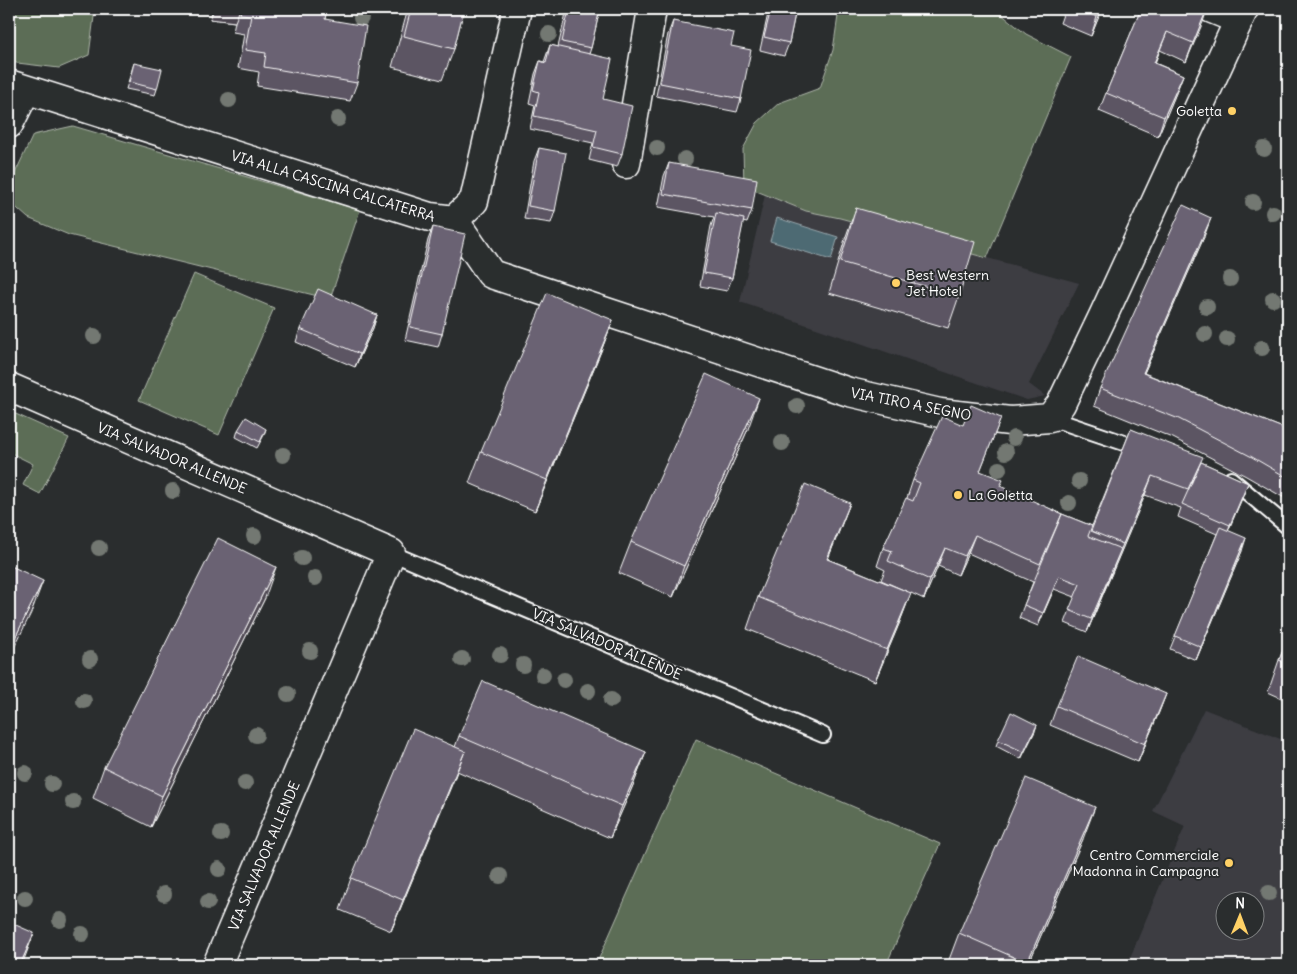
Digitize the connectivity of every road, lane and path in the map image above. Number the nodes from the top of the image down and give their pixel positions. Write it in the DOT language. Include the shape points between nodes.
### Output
graph roads {
  1 [pos="517,9"];
  2 [pos="652,9"];
  3 [pos="1212,9"];
  4 [pos="1241,14"];
  5 [pos="17,87"];
  6 [pos="9,124"];
  7 [pos="626,164"];
  8 [pos="454,220"];
  9 [pos="9,387"];
  10 [pos="1050,418"];
  11 [pos="1151,452"];
  12 [pos="1215,474"];
  13 [pos="1288,527"];
  14 [pos="391,553"];
  15 [pos="823,735"];
  16 [pos="218,965"];
  1 -- 8 [label="street, VIA ALLA CASCINA CALCATERRA" via="474,201"];
  2 -- 7 [label="street"];
  3 -- 4 [label="street"];
  4 -- 10 [label="street" via="1104,314"];
  5 -- 6 [label="street"];
  5 -- 8 [label="street, VIA ALLA CASCINA CALCATERRA" via="430,217"];
  8 -- 10 [label="street, VIA TIRO A SEGNO" via="491,274 849,392 940,413 1010,421"];
  9 -- 14 [label="street, VIA SALVADOR ALLENDE"];
  10 -- 11 [label="lane"];
  12 -- 13 [label="lane" via="1233,480"];
  14 -- 15 [label="lane, VIA SALVADOR ALLENDE"];
  14 -- 16 [label="street, VIA SALVADOR ALLENDE"];
}
